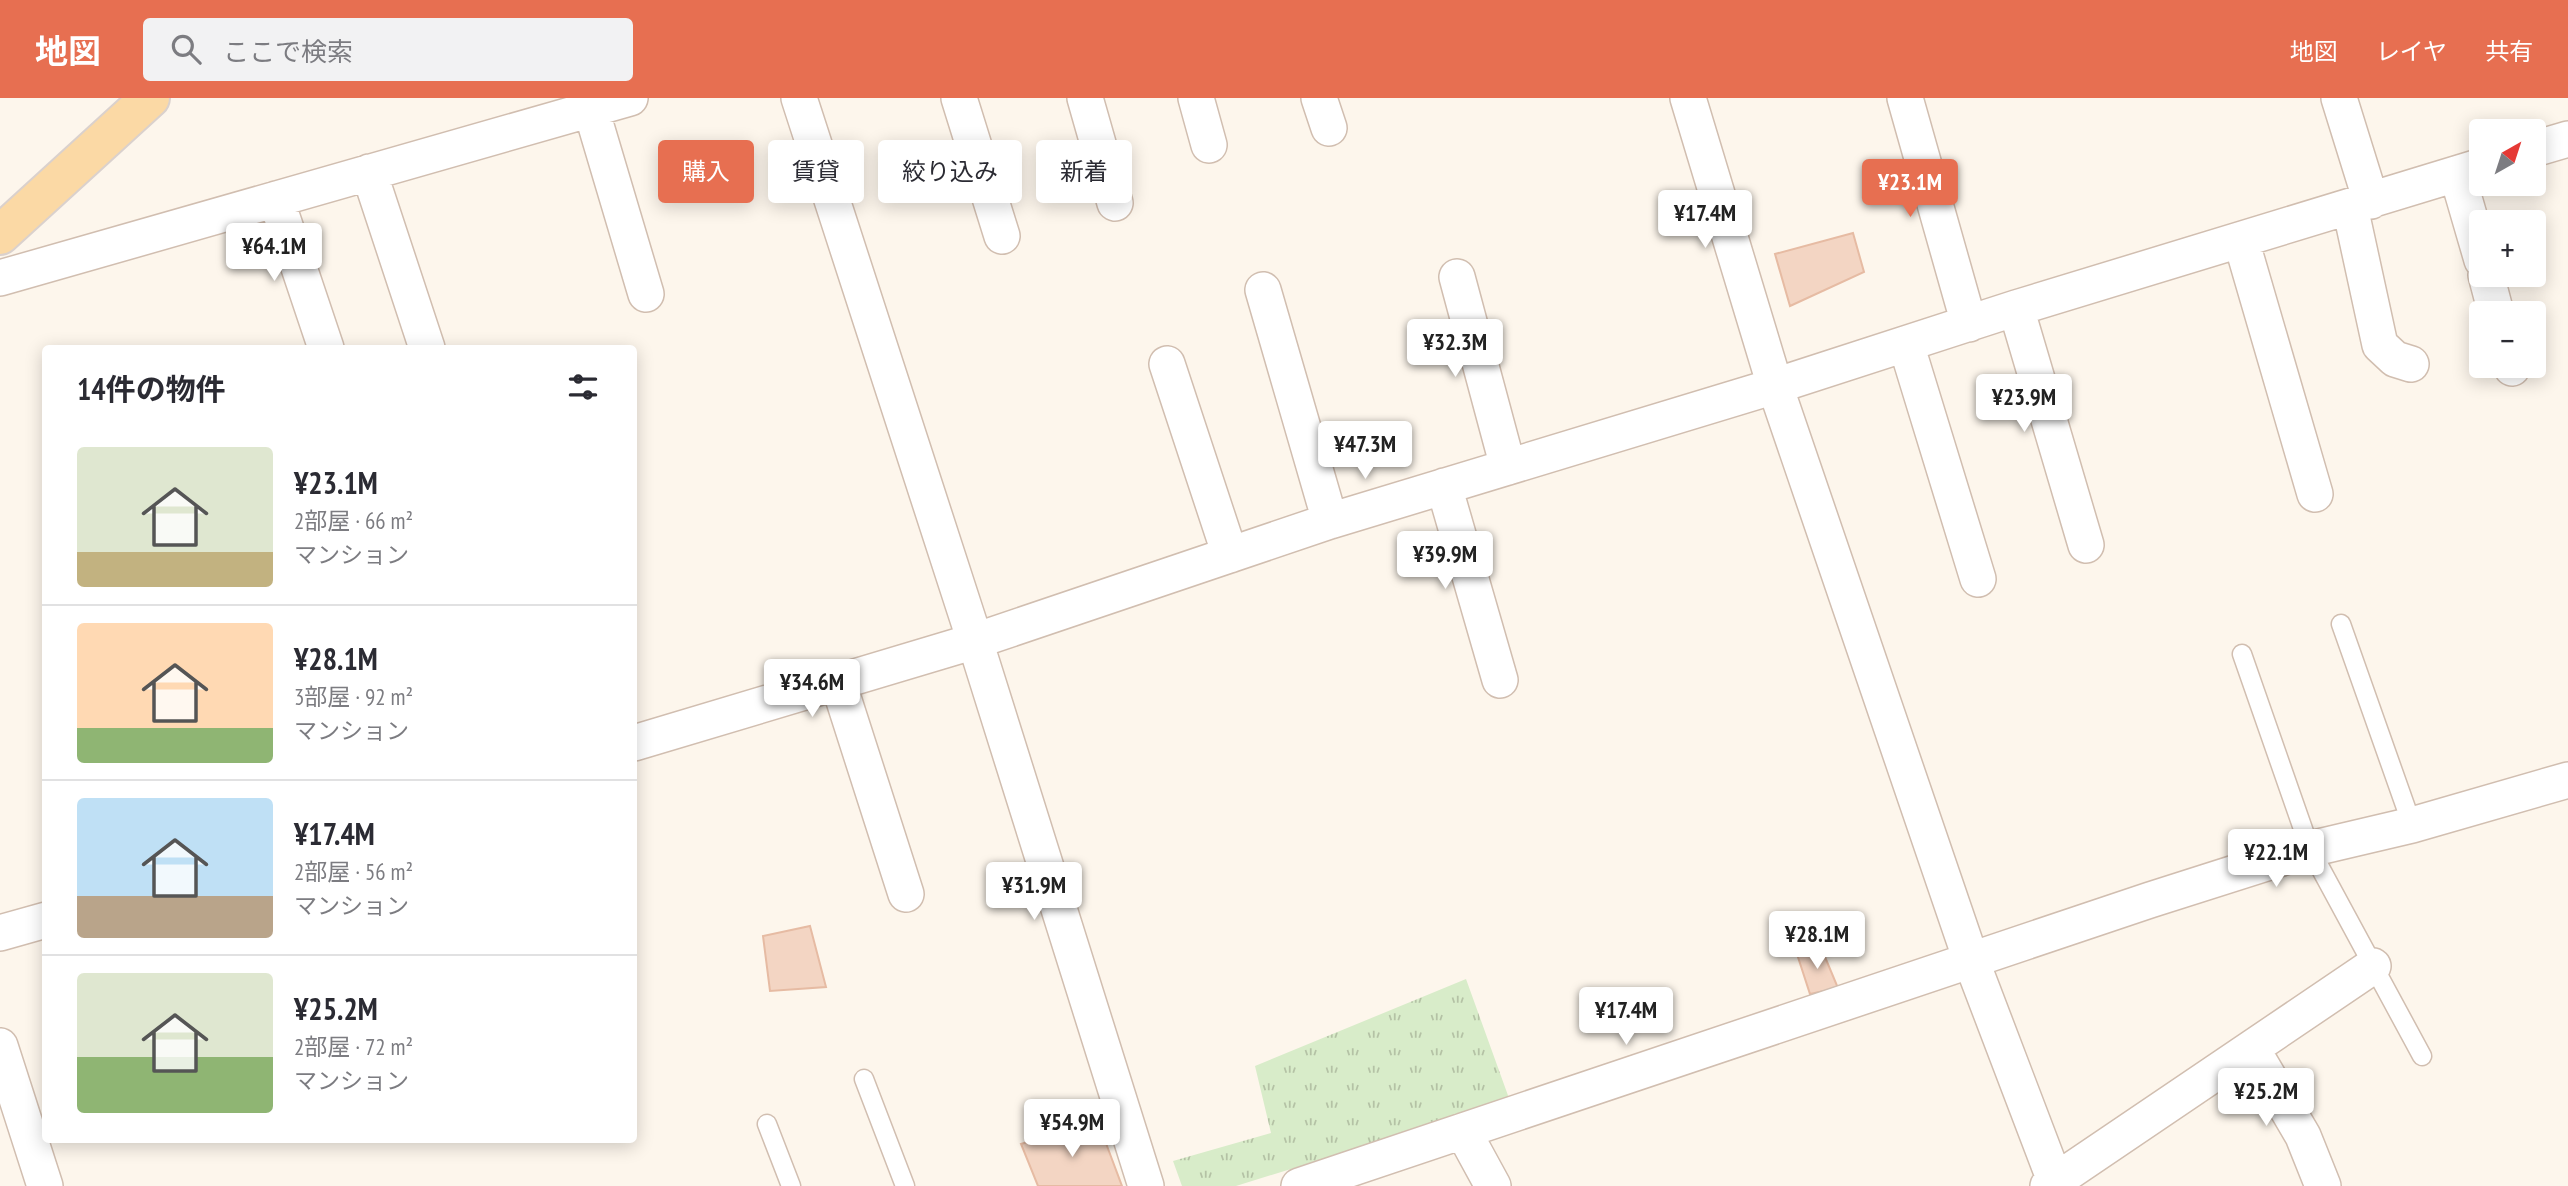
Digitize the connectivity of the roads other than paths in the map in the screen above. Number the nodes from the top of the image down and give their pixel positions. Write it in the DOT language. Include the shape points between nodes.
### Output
graph roads {
  1 [pos="150,98"];
  2 [pos="630,98"];
  3 [pos="799,98"];
  4 [pos="958,98"];
  5 [pos="1085,98"];
  6 [pos="1196,98"];
  7 [pos="1688,98"];
  8 [pos="1905,98"];
  9 [pos="2339,98"];
  10 [pos="591,109"];
  11 [pos="2568,139"];
  12 [pos="1097,140"];
  13 [pos="1209,145"];
  14 [pos="2546,145"];
  15 [pos="2469,170"];
  16 [pos="369,172"];
  17 [pos="276,199"];
  18 [pos="2361,204"];
  19 [pos="0,235"];
  20 [pos="1002,236"];
  21 [pos="2241,240"];
  22 [pos="1457,277"];
  23 [pos="0,278"];
  24 [pos="1263,290"];
  25 [pos="646,294"];
  26 [pos="2016,308"];
  27 [pos="1969,324"];
  28 [pos="1906,344"];
  29 [pos="325,345"];
  30 [pos="426,345"];
  31 [pos="1167,364"];
  32 [pos="2412,364"];
  33 [pos="1775,386"];
  34 [pos="1508,467"];
  35 [pos="1444,486"];
  36 [pos="2315,494"];
  37 [pos="1330,520"];
  38 [pos="2086,545"];
  39 [pos="1230,555"];
  40 [pos="1978,579"];
  41 [pos="2341,624"];
  42 [pos="975,641"];
  43 [pos="2242,654"];
  44 [pos="1500,680"];
  45 [pos="838,682"];
  46 [pos="637,734"];
  47 [pos="2568,780"];
  48 [pos="2412,825"];
  49 [pos="2310,849"];
  50 [pos="906,894"];
  51 [pos="42,921"];
  52 [pos="0,933"];
  53 [pos="1971,960"];
  54 [pos="2373,965"];
  55 [pos="0,1046"];
  56 [pos="2252,1049"];
  57 [pos="2422,1056"];
  58 [pos="864,1079"];
  59 [pos="767,1124"];
  60 [pos="1463,1131"];
  61 [pos="2053,1184"];
  62 [pos="1303,1185"];
  63 [pos="44,1186"];
  64 [pos="791,1186"];
  65 [pos="905,1186"];
  66 [pos="1146,1186"];
  67 [pos="1493,1186"];
  68 [pos="2323,1186"];
  1 -- 19 [label="main road"];
  2 -- 10 [label="street"];
  3 -- 42 [label="street"];
  4 -- 20 [label="street"];
  5 -- 12 [label="street"];
  6 -- 13 [label="street"];
  7 -- 33 [label="street"];
  8 -- 27 [label="street"];
  9 -- 18 [label="street"];
  10 -- 16 [label="street"];
  10 -- 25 [label="street"];
  11 -- 14 [label="street"];
  15 -- 18 [label="street"];
  16 -- 17 [label="street"];
  16 -- 30 [label="street"];
  17 -- 23 [label="street"];
  17 -- 29 [label="street"];
  18 -- 21 [label="street"];
  18 -- 32 [label="street" via="2380,345 2395,359"];
  21 -- 26 [label="street"];
  21 -- 36 [label="street"];
  22 -- 34 [label="street"];
  24 -- 37 [label="street"];
  26 -- 27 [label="street"];
  26 -- 38 [label="street"];
  27 -- 28 [label="street"];
  28 -- 33 [label="street"];
  28 -- 40 [label="street"];
  31 -- 39 [label="street"];
  33 -- 34 [label="street"];
  33 -- 53 [label="street"];
  34 -- 35 [label="street"];
  35 -- 37 [label="street"];
  35 -- 44 [label="street"];
  37 -- 39 [label="street"];
  39 -- 42 [label="street"];
  41 -- 48 [label="lane"];
  42 -- 45 [label="street"];
  42 -- 66 [label="street"];
  43 -- 49 [label="lane"];
  45 -- 46 [label="street"];
  45 -- 50 [label="street"];
  47 -- 48 [label="street"];
  48 -- 49 [label="street"];
  49 -- 53 [label="street"];
  49 -- 54 [label="lane"];
  51 -- 52 [label="street"];
  53 -- 60 [label="street"];
  53 -- 61 [label="street"];
  54 -- 56 [label="street"];
  54 -- 57 [label="lane"];
  55 -- 63 [label="street"];
  56 -- 61 [label="street"];
  56 -- 68 [label="street" via="2303,1136"];
  58 -- 65 [label="lane"];
  59 -- 64 [label="lane"];
  60 -- 62 [label="street"];
  60 -- 67 [label="street"];
}
